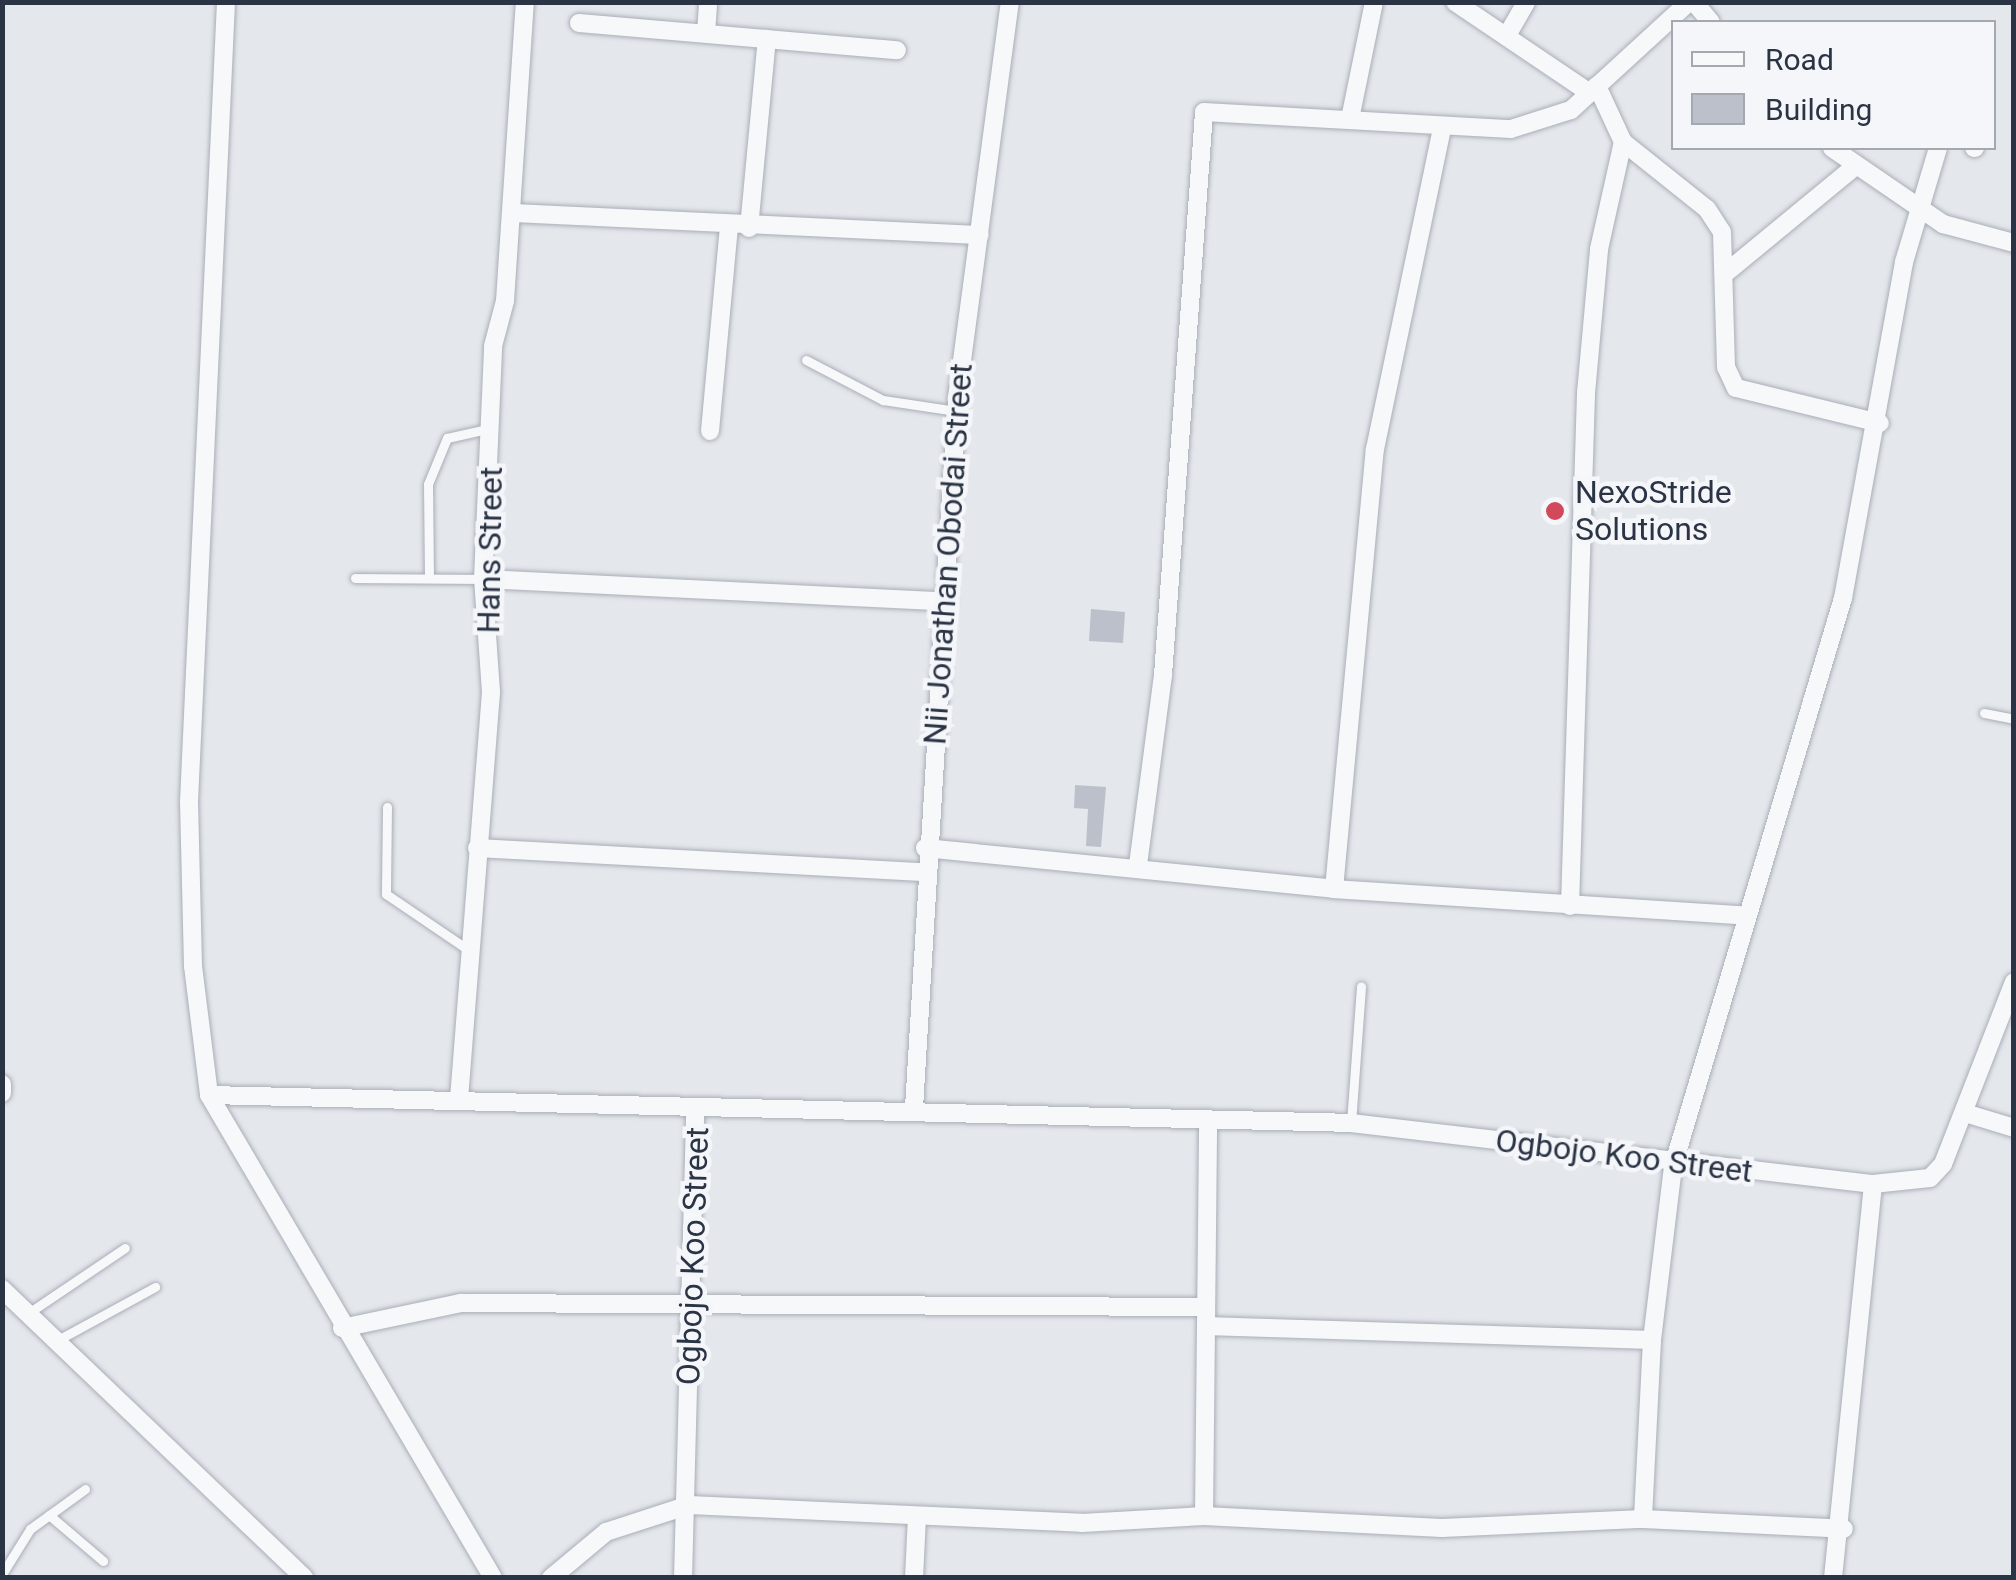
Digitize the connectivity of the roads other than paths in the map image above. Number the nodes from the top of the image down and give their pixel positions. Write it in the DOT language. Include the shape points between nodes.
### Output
graph roads {
  1 [pos="226,2"];
  2 [pos="525,2"];
  3 [pos="708,2"];
  4 [pos="1010,2"];
  5 [pos="1374,2"];
  6 [pos="1455,2"];
  7 [pos="1526,2"];
  8 [pos="1692,2"];
  9 [pos="1672,20"];
  10 [pos="1710,20"];
  11 [pos="1671,21"];
  12 [pos="579,23"];
  13 [pos="1509,32"];
  14 [pos="706,33"];
  15 [pos="767,39"];
  16 [pos="897,50"];
  17 [pos="1594,89"];
  18 [pos="1351,114"];
  19 [pos="1442,128"];
  20 [pos="1623,142"];
  21 [pos="1834,150"];
  22 [pos="1937,150"];
  23 [pos="1853,168"];
  24 [pos="1918,210"];
  25 [pos="512,213"];
  26 [pos="729,226"];
  27 [pos="749,228"];
  28 [pos="979,235"];
  29 [pos="2014,242"];
  30 [pos="1728,272"];
  31 [pos="806,360"];
  32 [pos="956,411"];
  33 [pos="1880,423"];
  34 [pos="493,428"];
  35 [pos="710,431"];
  36 [pos="355,578"];
  37 [pos="429,578"];
  38 [pos="483,578"];
  39 [pos="946,602"];
  40 [pos="1984,713"];
  41 [pos="2014,720"];
  42 [pos="386,808"];
  43 [pos="477,848"];
  44 [pos="926,848"];
  45 [pos="1138,865"];
  46 [pos="922,872"];
  47 [pos="1334,889"];
  48 [pos="1570,906"];
  49 [pos="1747,916"];
  50 [pos="467,950"];
  51 [pos="1361,986"];
  52 [pos="2011,994"];
  53 [pos="2,1084"];
  54 [pos="2,1093"];
  55 [pos="209,1095"];
  56 [pos="459,1099"];
  57 [pos="914,1108"];
  58 [pos="695,1112"];
  59 [pos="1965,1113"];
  60 [pos="1208,1121"];
  61 [pos="1350,1123"];
  62 [pos="2014,1128"];
  63 [pos="1673,1166"];
  64 [pos="1872,1184"];
  65 [pos="126,1248"];
  66 [pos="154,1287"];
  67 [pos="11,1303"];
  68 [pos="690,1306"];
  69 [pos="1206,1316"];
  70 [pos="342,1328"];
  71 [pos="1652,1340"];
  72 [pos="56,1342"];
  73 [pos="85,1489"];
  74 [pos="689,1505"];
  75 [pos="49,1515"];
  76 [pos="917,1516"];
  77 [pos="1204,1516"];
  78 [pos="1643,1518"];
  79 [pos="1844,1530"];
  80 [pos="103,1561"];
  81 [pos="2,1574"];
  82 [pos="304,1578"];
  83 [pos="493,1578"];
  84 [pos="550,1578"];
  85 [pos="682,1578"];
  86 [pos="914,1578"];
  87 [pos="1833,1578"];
  1 -- 55 [label="street" via="189,802 193,966"];
  2 -- 25 [label="street, Hans Street"];
  3 -- 14 [label="street"];
  4 -- 28 [label="street, Nii Jonathan Obodai Street"];
  5 -- 18 [label="street"];
  6 -- 13 [label="street"];
  7 -- 13 [label="street"];
  8 -- 9 [label="street"];
  8 -- 10 [label="street"];
  11 -- 17 [label="street"];
  12 -- 14 [label="street"];
  13 -- 17 [label="street"];
  14 -- 15 [label="street"];
  15 -- 16 [label="street"];
  15 -- 27 [label="street"];
  17 -- 19 [label="street" via="1571,110 1511,130"];
  17 -- 20 [label="street"];
  18 -- 19 [label="street"];
  18 -- 45 [label="street" via="1214,107 1198,124 1163,674"];
  19 -- 47 [label="street" via="1375,450"];
  20 -- 30 [label="street" via="1707,209"];
  20 -- 48 [label="street" via="1599,249 1586,393"];
  21 -- 23 [label="street"];
  22 -- 24 [label="street"];
  23 -- 24 [label="street"];
  23 -- 30 [label="street"];
  24 -- 29 [label="street"];
  24 -- 33 [label="street"];
  25 -- 26 [label="street"];
  25 -- 34 [label="street, Hans Street" via="493,346"];
  26 -- 27 [label="street"];
  26 -- 35 [label="street"];
  27 -- 28 [label="street"];
  28 -- 32 [label="street, Nii Jonathan Obodai Street"];
  30 -- 33 [label="street" via="1726,367 1736,388"];
  31 -- 32 [label="lane" via="883,400"];
  32 -- 39 [label="street, Nii Jonathan Obodai Street"];
  33 -- 49 [label="street" via="1843,598"];
  34 -- 37 [label="lane" via="447,438 428,484"];
  34 -- 38 [label="street, Hans Street"];
  36 -- 37 [label="lane"];
  37 -- 38 [label="lane"];
  38 -- 39 [label="street"];
  38 -- 43 [label="street, Hans Street" via="491,692"];
  39 -- 44 [label="street, Nii Jonathan Obodai Street"];
  40 -- 41 [label="lane"];
  42 -- 50 [label="lane" via="386,894"];
  43 -- 46 [label="street"];
  43 -- 50 [label="street, Hans Street"];
  44 -- 45 [label="street"];
  44 -- 46 [label="street, Nii Jonathan Obodai Street"];
  45 -- 47 [label="street"];
  46 -- 57 [label="street, Nii Jonathan Obodai Street"];
  47 -- 48 [label="street"];
  48 -- 49 [label="street"];
  49 -- 63 [label="street"];
  50 -- 56 [label="street, Hans Street"];
  51 -- 61 [label="lane"];
  52 -- 59 [label="street, Ogbojo Koo Street"];
  53 -- 54 [label="street"];
  55 -- 56 [label="street"];
  55 -- 70 [label="street"];
  56 -- 58 [label="street"];
  57 -- 58 [label="street, Ogbojo Koo Street"];
  57 -- 60 [label="street, Ogbojo Koo Street"];
  58 -- 68 [label="street, Ogbojo Koo Street"];
  59 -- 62 [label="street"];
  59 -- 64 [label="street, Ogbojo Koo Street" via="1930,1178"];
  60 -- 61 [label="street, Ogbojo Koo Street"];
  60 -- 69 [label="street"];
  61 -- 63 [label="street, Ogbojo Koo Street"];
  63 -- 64 [label="street, Ogbojo Koo Street"];
  63 -- 71 [label="street"];
  64 -- 79 [label="street"];
  65 -- 67 [label="lane"];
  66 -- 72 [label="lane"];
  67 -- 72 [label="street"];
  68 -- 69 [label="street"];
  68 -- 70 [label="street" via="461,1303"];
  68 -- 74 [label="street, Ogbojo Koo Street"];
  69 -- 71 [label="street"];
  69 -- 77 [label="street"];
  70 -- 83 [label="street"];
  71 -- 78 [label="street"];
  72 -- 82 [label="street"];
  73 -- 75 [label="lane"];
  74 -- 76 [label="street"];
  74 -- 84 [label="street" via="606,1532"];
  74 -- 85 [label="street, Ogbojo Koo Street"];
  75 -- 80 [label="lane"];
  75 -- 81 [label="lane" via="14,1546"];
  76 -- 77 [label="street"];
  76 -- 86 [label="street"];
  77 -- 78 [label="street" via="1442,1528"];
  78 -- 79 [label="street"];
  79 -- 87 [label="street"];
}
